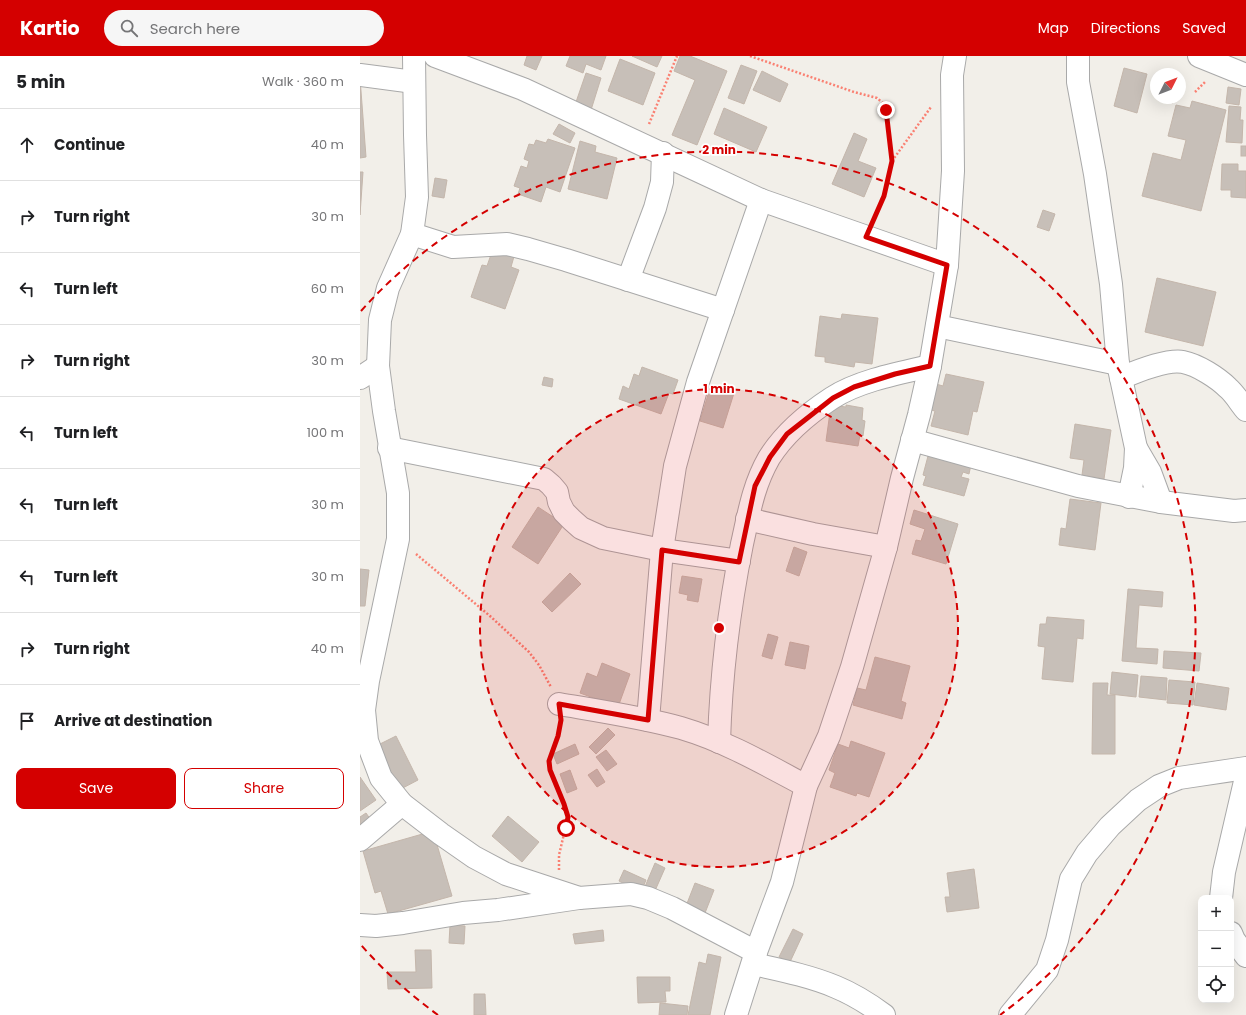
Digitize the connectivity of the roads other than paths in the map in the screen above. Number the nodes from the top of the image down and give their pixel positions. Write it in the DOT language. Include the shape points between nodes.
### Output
graph roads {
  1 [pos="414,56"];
  2 [pos="435,56"];
  3 [pos="955,56"];
  4 [pos="1078,56"];
  5 [pos="1199,56"];
  6 [pos="1223,61"];
  7 [pos="360,75"];
  8 [pos="1246,75"];
  9 [pos="414,82"];
  10 [pos="663,153"];
  11 [pos="761,200"];
  12 [pos="412,234"];
  13 [pos="947,265"];
  14 [pos="628,280"];
  15 [pos="722,310"];
  16 [pos="937,326"];
  17 [pos="378,366"];
  18 [pos="930,366"];
  19 [pos="1119,371"];
  20 [pos="360,378"];
  21 [pos="1246,410"];
  22 [pos="912,440"];
  23 [pos="389,448"];
  24 [pos="1136,448"];
  25 [pos="1129,497"];
  26 [pos="1161,502"];
  27 [pos="1246,510"];
  28 [pos="748,520"];
  29 [pos="886,547"];
  30 [pos="662,550"];
  31 [pos="739,562"];
  32 [pos="559,704"];
  33 [pos="648,720"];
  34 [pos="719,742"];
  35 [pos="1246,768"];
  36 [pos="1246,777"];
  37 [pos="806,786"];
  38 [pos="402,804"];
  39 [pos="360,840"];
  40 [pos="570,895"];
  41 [pos="1221,895"];
  42 [pos="360,925"];
  43 [pos="1234,940"];
  44 [pos="1246,956"];
  45 [pos="754,958"];
  46 [pos="736,1015"];
  47 [pos="884,1015"];
  48 [pos="1010,1015"];
  1 -- 9 [label="street"];
  2 -- 10 [label="street" via="523,89"];
  3 -- 13 [label="street" via="952,75 953,171"];
  4 -- 19 [label="street" via="1078,82 1111,284"];
  5 -- 6 [label="street"];
  6 -- 8 [label="street"];
  7 -- 9 [label="street"];
  9 -- 12 [label="street" via="417,197"];
  10 -- 11 [label="street"];
  10 -- 14 [label="street" via="662,182 655,208"];
  11 -- 13 [label="street"];
  11 -- 15 [label="street"];
  12 -- 14 [label="street" via="453,247 507,244"];
  12 -- 17 [label="street" via="388,288 380,320"];
  13 -- 16 [label="street"];
  14 -- 15 [label="street"];
  15 -- 30 [label="street" via="698,382 675,466"];
  16 -- 18 [label="street"];
  16 -- 19 [label="street"];
  17 -- 20 [label="street"];
  17 -- 23 [label="street"];
  18 -- 22 [label="street"];
  18 -- 28 [label="street" via="854,387 808,416 787,434 770,457 755,486"];
  19 -- 21 [label="street" via="1134,373 1164,364 1183,362 1204,371 1229,389"];
  19 -- 24 [label="street"];
  22 -- 25 [label="street" via="1078,486"];
  22 -- 29 [label="street"];
  23 -- 30 [label="street" via="544,479 557,492 564,512 581,528 603,538"];
  23 -- 38 [label="street" via="398,493 398,539 364,710 367,741 381,778"];
  24 -- 25 [label="street"];
  24 -- 26 [label="street" via="1150,472"];
  25 -- 26 [label="street"];
  26 -- 27 [label="street" via="1234,511"];
  28 -- 29 [label="street"];
  28 -- 31 [label="street"];
  29 -- 37 [label="street" via="852,667 831,729"];
  30 -- 31 [label="street"];
  30 -- 33 [label="street"];
  31 -- 34 [label="street" via="728,625 720,699"];
  32 -- 33 [label="street"];
  33 -- 34 [label="street" via="682,728"];
  34 -- 37 [label="street"];
  35 -- 48 [label="street" via="1179,778 1159,786 1138,800 1110,826 1087,853 1071,879 1057,940 1047,970"];
  36 -- 41 [label="street" via="1224,872"];
  37 -- 45 [label="street" via="782,882"];
  38 -- 39 [label="street"];
  38 -- 40 [label="street" via="474,857 506,874"];
  40 -- 42 [label="street" via="498,910 376,926"];
  40 -- 45 [label="street" via="631,894 648,898 672,908"];
  43 -- 44 [label="street"];
  45 -- 46 [label="street"];
  45 -- 47 [label="street" via="836,987"];
}
